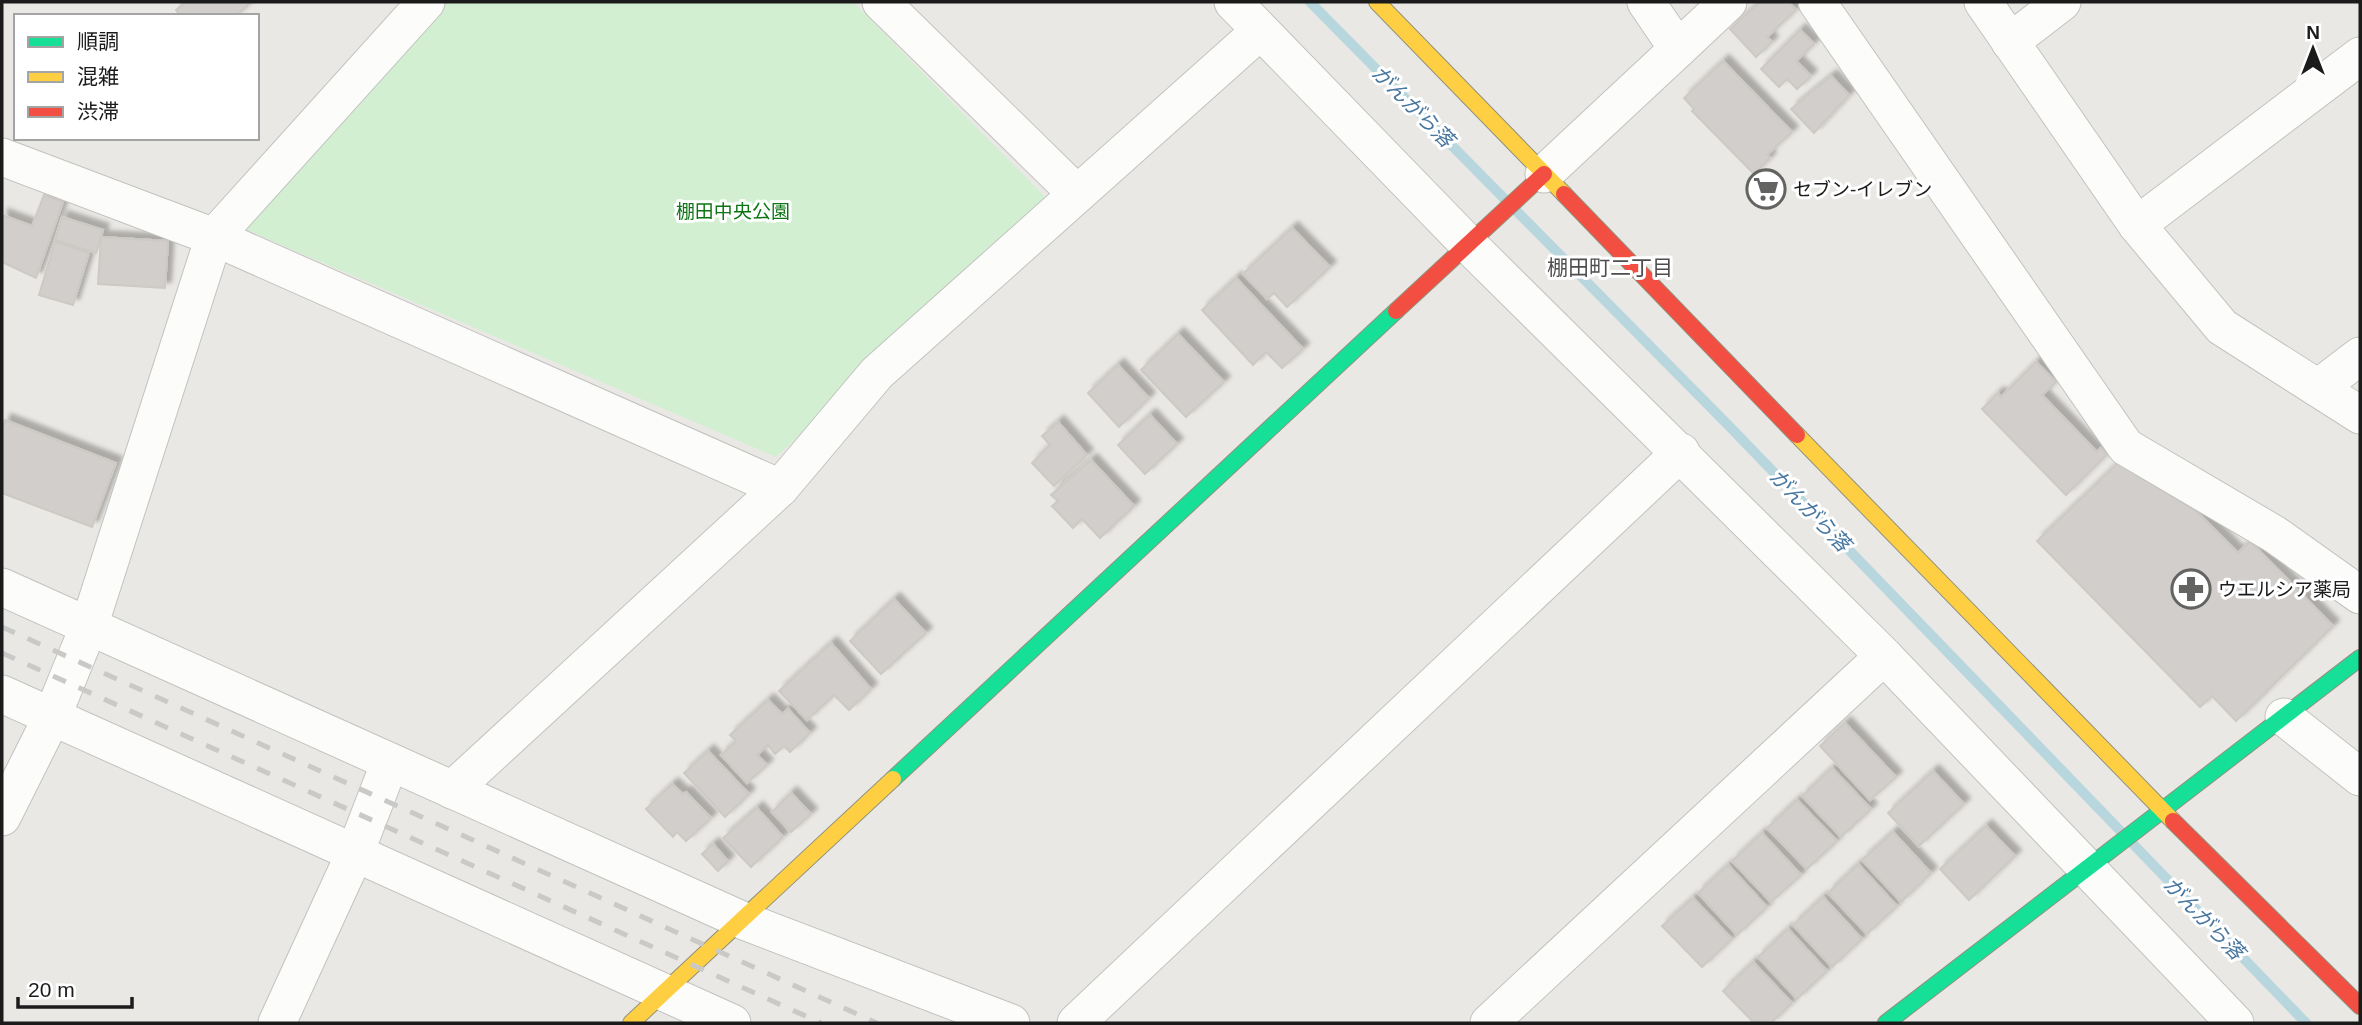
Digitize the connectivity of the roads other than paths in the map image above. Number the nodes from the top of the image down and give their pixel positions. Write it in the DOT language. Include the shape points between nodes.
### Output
graph roads {
  1 [pos="426,2"];
  2 [pos="881,2"];
  3 [pos="1233,2"];
  4 [pos="1377,2"];
  5 [pos="1646,2"];
  6 [pos="1728,2"];
  7 [pos="1818,2"];
  8 [pos="1983,2"];
  9 [pos="2062,2"];
  10 [pos="1259,32"];
  11 [pos="2010,42"];
  12 [pos="1678,49"];
  13 [pos="2360,56"];
  14 [pos="2,157"];
  15 [pos="1544,174"];
  16 [pos="1077,194"];
  17 [pos="2137,225"];
  18 [pos="214,237"];
  19 [pos="1468,244"];
  20 [pos="2360,356"];
  21 [pos="2318,388"];
  22 [pos="2360,415"];
  23 [pos="1681,452"];
  24 [pos="780,488"];
  25 [pos="2,587"];
  26 [pos="2360,596"];
  27 [pos="89,626"];
  28 [pos="1884,656"];
  29 [pos="2360,658"];
  30 [pos="2,694"];
  31 [pos="52,717"];
  32 [pos="2284,717"];
  33 [pos="390,762"];
  34 [pos="2360,777"];
  35 [pos="452,790"];
  36 [pos="2162,810"];
  37 [pos="2,817"];
  38 [pos="355,853"];
  39 [pos="2087,868"];
  40 [pos="744,921"];
  41 [pos="663,992"];
  42 [pos="2360,1006"];
  43 [pos="997,1021"];
  44 [pos="277,1023"];
  45 [pos="631,1023"];
  46 [pos="732,1023"];
  47 [pos="1076,1023"];
  48 [pos="1489,1023"];
  49 [pos="1886,1023"];
  50 [pos="2235,1023"];
  1 -- 18 [label="street"];
  2 -- 16 [label="street"];
  3 -- 10 [label="street"];
  4 -- 15 [label="street"];
  5 -- 12 [label="street"];
  6 -- 12 [label="street"];
  7 -- 26 [label="street" via="2126,447 2274,534"];
  8 -- 11 [label="street"];
  9 -- 11 [label="street"];
  10 -- 16 [label="street"];
  10 -- 19 [label="street"];
  11 -- 17 [label="street"];
  12 -- 15 [label="street"];
  13 -- 17 [label="street"];
  14 -- 18 [label="street"];
  15 -- 19 [label="street"];
  15 -- 36 [label="street"];
  16 -- 24 [label="street" via="877,373"];
  17 -- 21 [label="street" via="2222,327"];
  18 -- 24 [label="street"];
  18 -- 27 [label="street"];
  19 -- 23 [label="street"];
  19 -- 40 [label="street"];
  20 -- 21 [label="street"];
  21 -- 22 [label="street"];
  23 -- 28 [label="street"];
  23 -- 47 [label="street"];
  24 -- 35 [label="street"];
  25 -- 27 [label="street"];
  27 -- 31 [label="street"];
  27 -- 33 [label="street"];
  28 -- 39 [label="street"];
  28 -- 48 [label="street"];
  29 -- 32 [label="street"];
  30 -- 31 [label="street"];
  31 -- 37 [label="street"];
  31 -- 38 [label="street"];
  32 -- 34 [label="street"];
  32 -- 36 [label="street"];
  33 -- 35 [label="street"];
  33 -- 38 [label="street"];
  35 -- 40 [label="street"];
  36 -- 39 [label="street"];
  36 -- 42 [label="street"];
  38 -- 41 [label="street"];
  38 -- 44 [label="street"];
  39 -- 49 [label="street"];
  39 -- 50 [label="street"];
  40 -- 41 [label="street"];
  40 -- 43 [label="street"];
  41 -- 45 [label="street"];
  41 -- 46 [label="street"];
}
